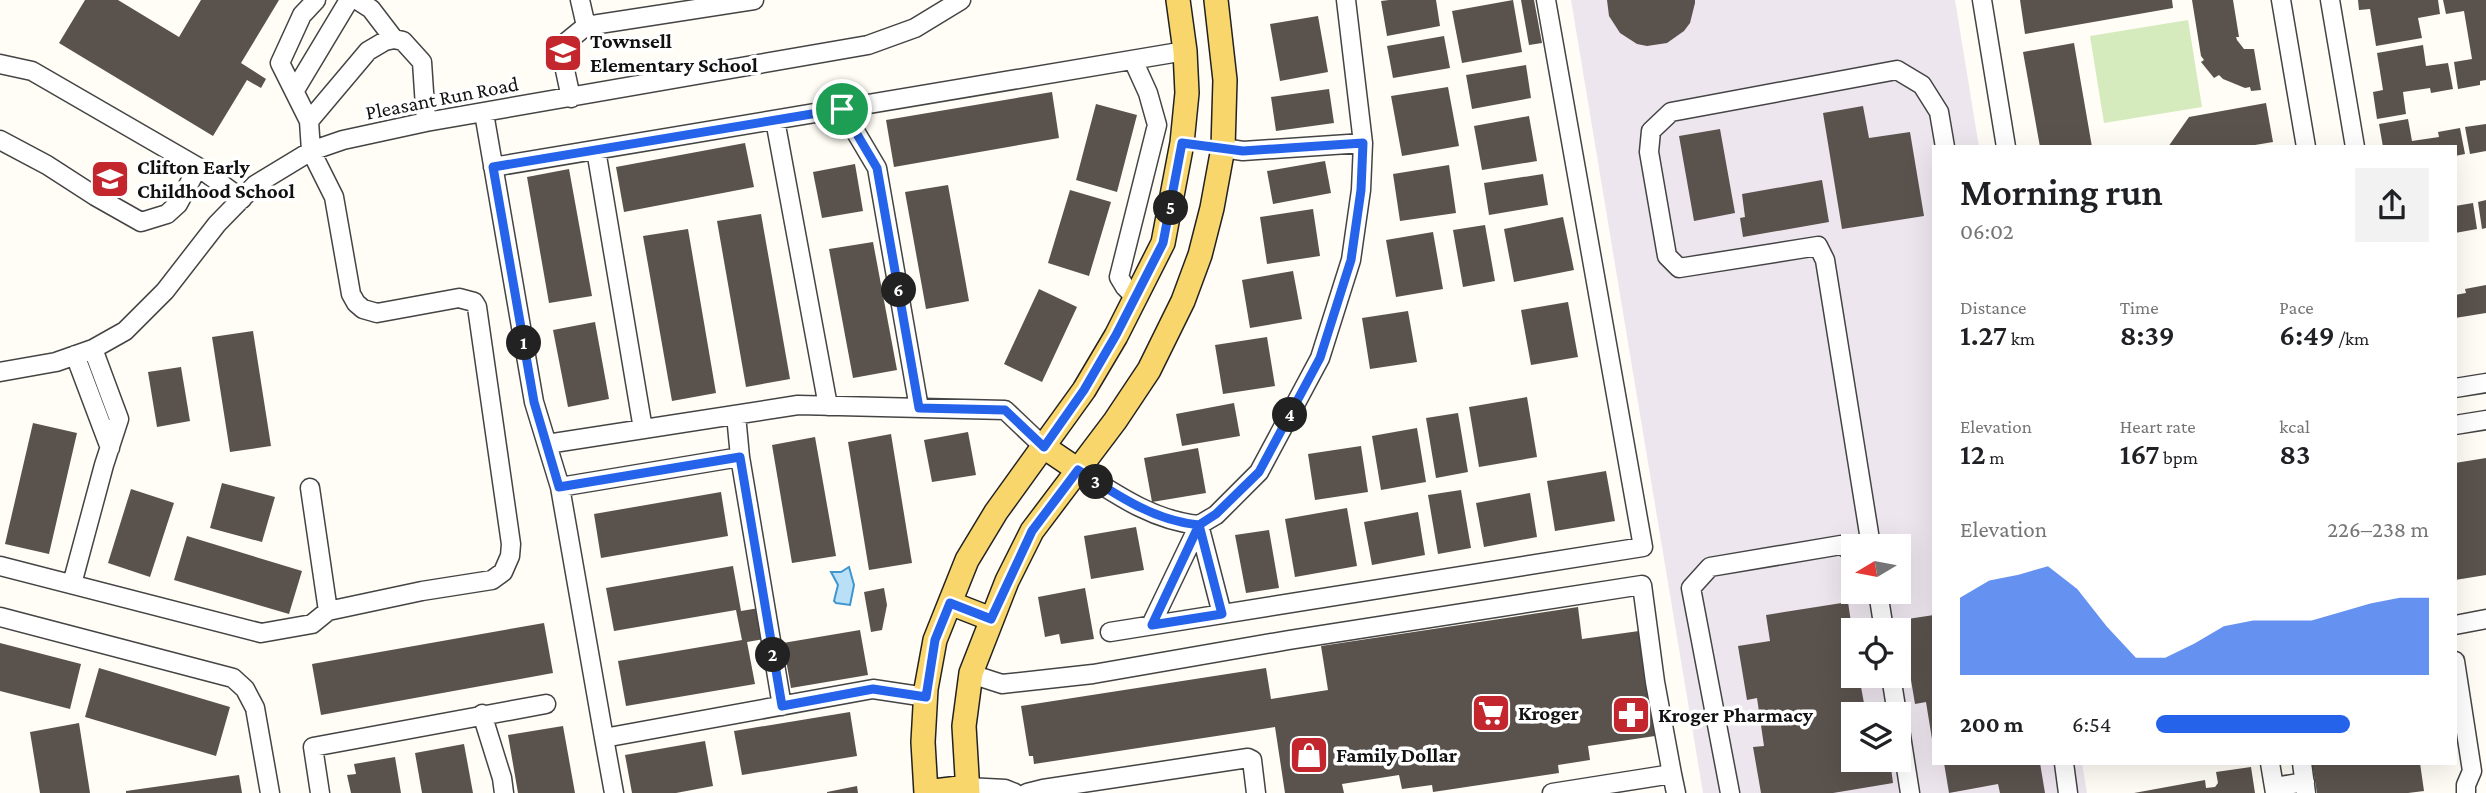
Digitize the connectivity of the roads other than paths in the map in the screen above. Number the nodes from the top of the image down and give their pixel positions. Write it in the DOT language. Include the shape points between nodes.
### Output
graph roads {
  1 [pos="316,0"];
  2 [pos="348,0"];
  3 [pos="357,0"];
  4 [pos="580,0"];
  5 [pos="754,0"];
  6 [pos="961,0"];
  7 [pos="1178,0"];
  8 [pos="1216,0"];
  9 [pos="1346,0"];
  10 [pos="1546,0"];
  11 [pos="1982,0"];
  12 [pos="2281,0"];
  13 [pos="2330,0"];
  14 [pos="941,6"];
  15 [pos="586,26"];
  16 [pos="394,39"];
  17 [pos="1185,51"];
  18 [pos="1133,60"];
  19 [pos="0,64"];
  20 [pos="295,90"];
  21 [pos="571,98"];
  22 [pos="842,109"];
  23 [pos="484,113"];
  24 [pos="775,120"];
  25 [pos="309,121"];
  26 [pos="426,122"];
  27 [pos="1157,125"];
  28 [pos="0,140"];
  29 [pos="1182,143"];
  30 [pos="1363,143"];
  31 [pos="1945,145"];
  32 [pos="2006,145"];
  33 [pos="2306,145"];
  34 [pos="2355,145"];
  35 [pos="1223,148"];
  36 [pos="596,150"];
  37 [pos="311,151"];
  38 [pos="198,167"];
  39 [pos="493,167"];
  40 [pos="242,199"];
  41 [pos="1136,298"];
  42 [pos="93,349"];
  43 [pos="75,355"];
  44 [pos="0,372"];
  45 [pos="2486,383"];
  46 [pos="2457,388"];
  47 [pos="828,406"];
  48 [pos="919,408"];
  49 [pos="736,415"];
  50 [pos="2486,420"];
  51 [pos="2457,425"];
  52 [pos="643,429"];
  53 [pos="547,444"];
  54 [pos="1044,447"];
  55 [pos="110,448"];
  56 [pos="740,457"];
  57 [pos="1078,470"];
  58 [pos="559,487"];
  59 [pos="310,488"];
  60 [pos="1199,525"];
  61 [pos="1869,534"];
  62 [pos="1841,545"];
  63 [pos="0,566"];
  64 [pos="72,584"];
  65 [pos="950,603"];
  66 [pos="328,611"];
  67 [pos="1222,614"];
  68 [pos="0,617"];
  69 [pos="991,619"];
  70 [pos="2486,619"];
  71 [pos="1152,625"];
  72 [pos="2457,625"];
  73 [pos="1110,632"];
  74 [pos="2457,669"];
  75 [pos="971,674"];
  76 [pos="926,697"];
  77 [pos="546,704"];
  78 [pos="782,706"];
  79 [pos="482,714"];
  80 [pos="604,738"];
  81 [pos="2064,765"];
  82 [pos="2270,765"];
  83 [pos="2302,765"];
  84 [pos="2479,770"];
  85 [pos="1907,772"];
  86 [pos="1672,774"];
  87 [pos="1632,787"];
  88 [pos="2306,787"];
  89 [pos="967,790"];
  90 [pos="2274,790"];
  91 [pos="1581,791"];
  92 [pos="926,792"];
  93 [pos="270,793"];
  94 [pos="320,793"];
  95 [pos="504,793"];
  96 [pos="614,793"];
  97 [pos="1015,793"];
  98 [pos="1027,793"];
  99 [pos="1256,793"];
  100 [pos="1552,793"];
  101 [pos="1676,793"];
  102 [pos="1730,793"];
  103 [pos="1910,793"];
  104 [pos="2068,793"];
  105 [pos="2466,793"];
  1 -- 20 [label="street" via="302,15 280,63"];
  2 -- 20 [label="street"];
  3 -- 16 [label="street" via="371,9"];
  4 -- 15 [label="street"];
  5 -- 15 [label="street"];
  6 -- 14 [label="street, Pleasant Run Road"];
  7 -- 17 [label="main road"];
  8 -- 35 [label="main road" via="1225,80"];
  9 -- 30 [label="street"];
  10 -- 67 [label="street" via="1643,547"];
  11 -- 32 [label="street"];
  12 -- 33 [label="street"];
  13 -- 34 [label="street"];
  14 -- 21 [label="street, Pleasant Run Road" via="915,28 868,45"];
  15 -- 21 [label="street" via="564,44 562,56"];
  16 -- 25 [label="street" via="368,51"];
  16 -- 26 [label="street" via="402,41 422,62"];
  17 -- 18 [label="street"];
  17 -- 29 [label="main road"];
  18 -- 22 [label="street"];
  18 -- 27 [label="street"];
  19 -- 38 [label="street" via="32,71"];
  20 -- 25 [label="street"];
  21 -- 23 [label="street, Pleasant Run Road"];
  22 -- 24 [label="street"];
  22 -- 48 [label="street" via="877,168"];
  23 -- 26 [label="street, Pleasant Run Road"];
  23 -- 39 [label="street"];
  24 -- 36 [label="street"];
  24 -- 47 [label="street"];
  25 -- 37 [label="street"];
  26 -- 37 [label="street, Pleasant Run Road"];
  27 -- 29 [label="street"];
  27 -- 41 [label="street" via="1119,277"];
  28 -- 38 [label="street" via="141,222 167,214 178,204"];
  29 -- 35 [label="main road"];
  29 -- 41 [label="main road" via="1163,243"];
  30 -- 35 [label="street" via="1243,151"];
  30 -- 60 [label="street" via="1351,260 1320,358 1259,472"];
  31 -- 61 [label="street" via="1939,111 1922,85 1897,70 1671,112 1651,131 1649,152 1667,256 1679,268 1818,246 1825,260"];
  35 -- 57 [label="main road" via="1200,255 1183,301 1149,370"];
  36 -- 39 [label="street"];
  36 -- 52 [label="street"];
  37 -- 40 [label="street, Pleasant Run Road" via="255,185"];
  37 -- 66 [label="street" via="334,197 356,303 377,313 459,298 477,307 511,544 503,572 492,580"];
  38 -- 40 [label="street"];
  39 -- 53 [label="street" via="534,402"];
  40 -- 42 [label="street, Pleasant Run Road" via="146,312"];
  41 -- 54 [label="main road" via="1084,390"];
  42 -- 43 [label="street, Pleasant Run Road"];
  42 -- 55 [label="street" via="119,419"];
  43 -- 44 [label="street, Pleasant Run Road"];
  43 -- 55 [label="street"];
  45 -- 46 [label="street"];
  47 -- 48 [label="street"];
  47 -- 49 [label="street" via="797,405"];
  48 -- 54 [label="street" via="1005,410"];
  49 -- 52 [label="street"];
  49 -- 56 [label="street"];
  50 -- 51 [label="street"];
  52 -- 53 [label="street"];
  53 -- 58 [label="street"];
  54 -- 57 [label="main road"];
  54 -- 65 [label="main road" via="996,512"];
  55 -- 64 [label="street"];
  56 -- 58 [label="street"];
  56 -- 78 [label="street"];
  57 -- 60 [label="street" via="1134,505"];
  57 -- 69 [label="main road" via="1032,531"];
  58 -- 80 [label="street"];
  59 -- 66 [label="street"];
  60 -- 67 [label="street"];
  60 -- 71 [label="street"];
  62 -- 102 [label="street" via="1710,567 1691,588"];
  63 -- 64 [label="street"];
  64 -- 66 [label="street" via="254,632 312,624"];
  65 -- 69 [label="main road"];
  65 -- 76 [label="main road" via="935,640"];
  67 -- 71 [label="street"];
  68 -- 93 [label="street" via="233,678 255,708"];
  69 -- 75 [label="main road"];
  70 -- 72 [label="street"];
  71 -- 73 [label="street"];
  74 -- 84 [label="street"];
  75 -- 86 [label="street" via="1002,684 1093,674 1642,585"];
  75 -- 89 [label="main road" via="964,726"];
  76 -- 78 [label="street" via="873,689"];
  76 -- 92 [label="main road"];
  77 -- 79 [label="street"];
  78 -- 80 [label="street"];
  79 -- 94 [label="street" via="313,747"];
  79 -- 95 [label="street"];
  80 -- 96 [label="street"];
  81 -- 104 [label="street"];
  82 -- 90 [label="street"];
  83 -- 88 [label="street"];
  84 -- 105 [label="street" via="2466,785"];
  85 -- 103 [label="street"];
  86 -- 87 [label="street"];
  86 -- 101 [label="street"];
  87 -- 91 [label="street"];
  88 -- 90 [label="street"];
  89 -- 92 [label="main road"];
  89 -- 97 [label="street"];
  91 -- 100 [label="street"];
  98 -- 99 [label="street" via="1248,758"];
}
